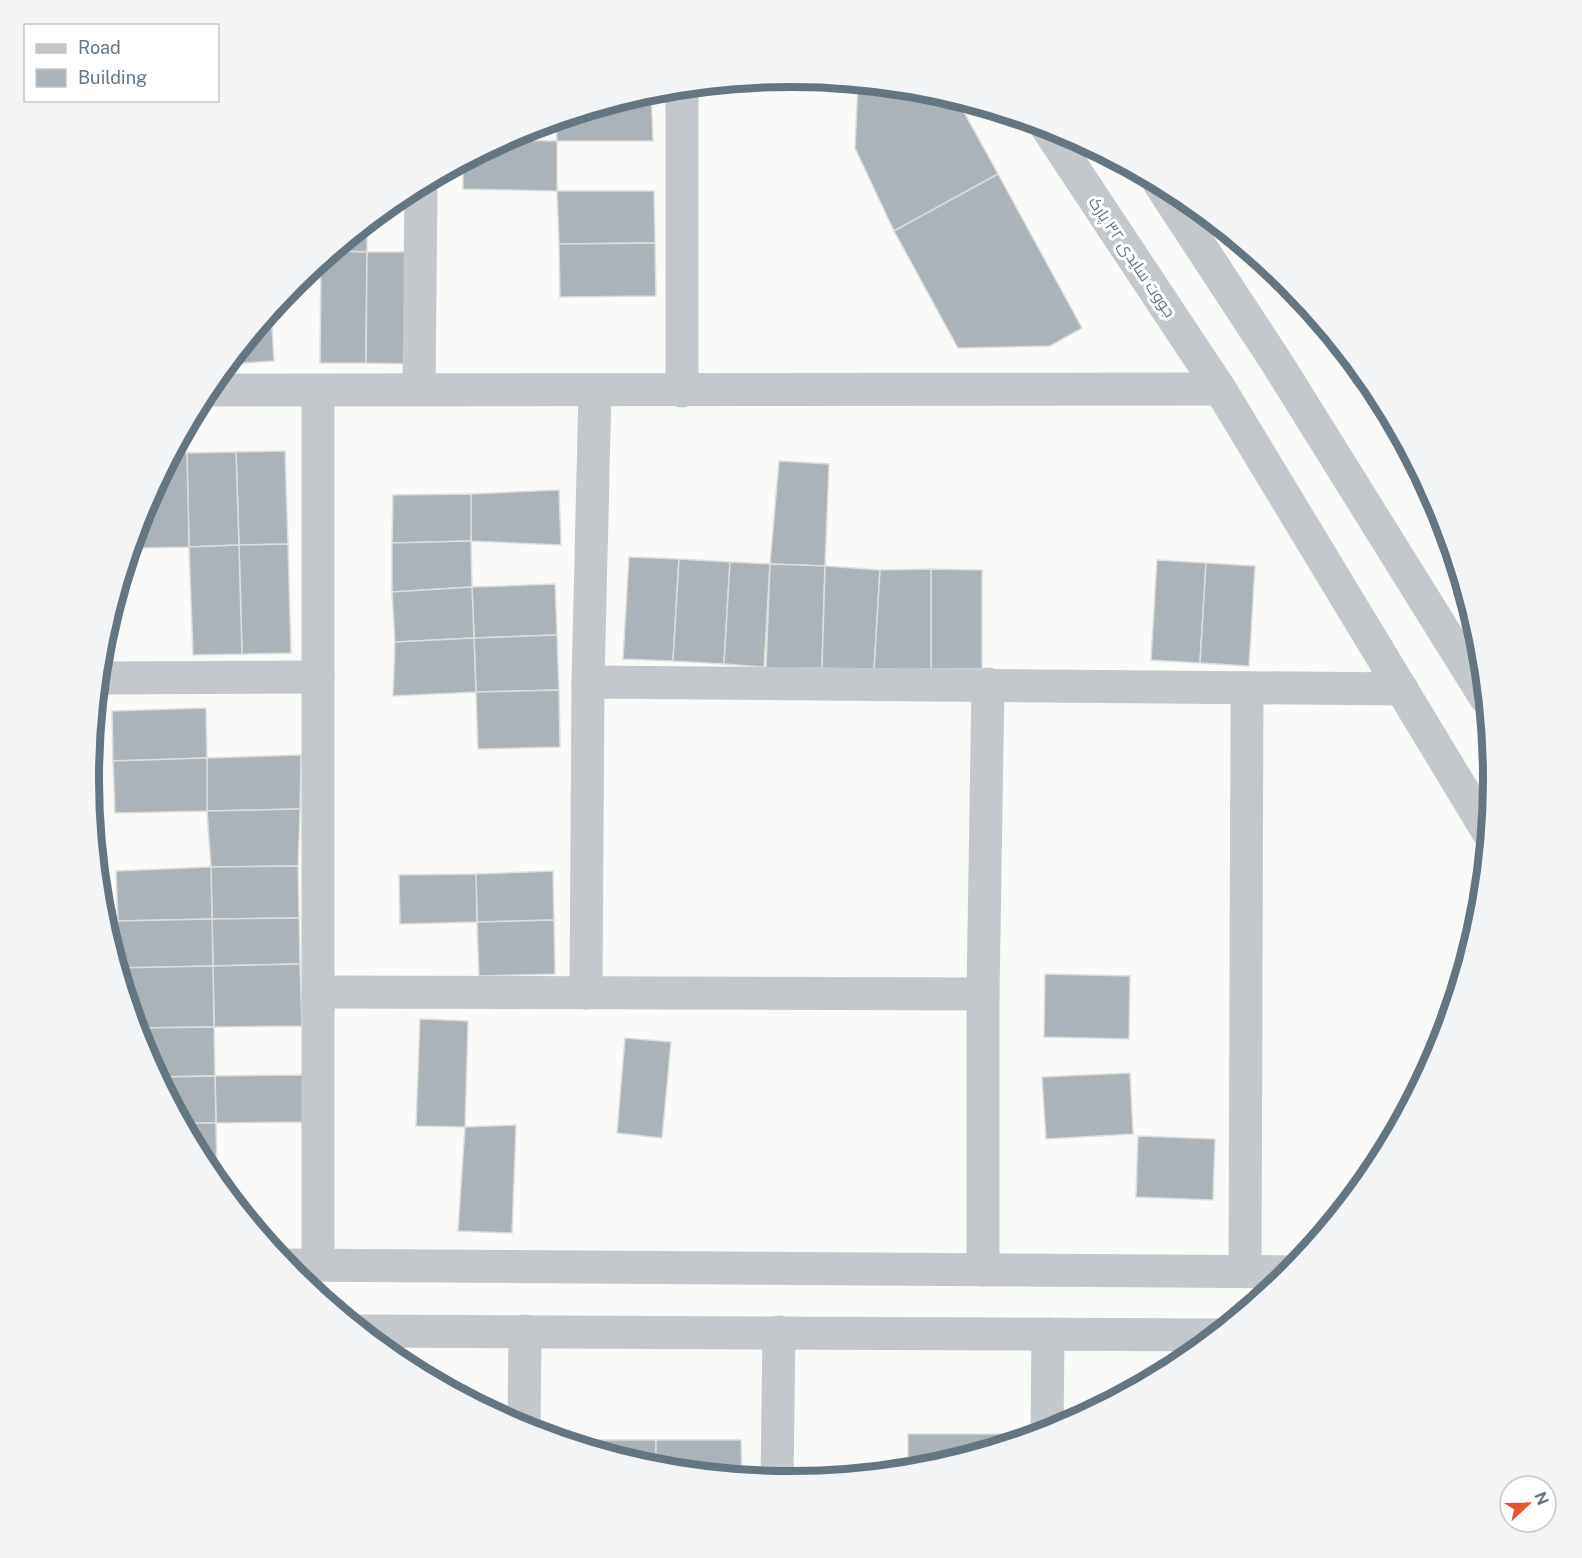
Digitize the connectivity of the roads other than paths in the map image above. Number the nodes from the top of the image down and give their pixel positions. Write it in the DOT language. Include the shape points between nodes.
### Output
graph roads {
  1 [pos="682,96"];
  2 [pos="1055,139"];
  3 [pos="421,195"];
  4 [pos="1171,202"];
  5 [pos="1220,388"];
  6 [pos="219,390"];
  7 [pos="419,390"];
  8 [pos="318,391"];
  9 [pos="595,391"];
  10 [pos="682,391"];
  11 [pos="318,676"];
  12 [pos="107,678"];
  13 [pos="588,681"];
  14 [pos="1476,683"];
  15 [pos="988,684"];
  16 [pos="1247,688"];
  17 [pos="1402,689"];
  18 [pos="1482,821"];
  19 [pos="319,992"];
  20 [pos="586,993"];
  21 [pos="983,994"];
  22 [pos="300,1265"];
  23 [pos="318,1266"];
  24 [pos="983,1270"];
  25 [pos="1245,1271"];
  26 [pos="1276,1272"];
  27 [pos="374,1331"];
  28 [pos="525,1331"];
  29 [pos="779,1332"];
  30 [pos="1048,1334"];
  31 [pos="1202,1335"];
  32 [pos="524,1417"];
  33 [pos="1047,1421"];
  34 [pos="777,1471"];
  1 -- 10 [label="street"];
  2 -- 5 [label="street, جووت سایدی ٣٢ پارک"];
  3 -- 7 [label="street"];
  4 -- 14 [label="street"];
  5 -- 10 [label="street"];
  5 -- 17 [label="street, جووت سایدی ٣٢ پارک"];
  6 -- 8 [label="street"];
  7 -- 8 [label="street"];
  7 -- 9 [label="street"];
  8 -- 11 [label="street"];
  9 -- 10 [label="street"];
  9 -- 13 [label="street"];
  11 -- 12 [label="street"];
  11 -- 19 [label="street"];
  13 -- 15 [label="street"];
  13 -- 20 [label="street"];
  15 -- 16 [label="street"];
  15 -- 21 [label="street"];
  16 -- 17 [label="street"];
  16 -- 25 [label="street"];
  17 -- 18 [label="street, جووت سایدی ٣٢ پارک"];
  19 -- 20 [label="street"];
  19 -- 23 [label="street"];
  20 -- 21 [label="street"];
  21 -- 24 [label="street"];
  22 -- 23 [label="street"];
  23 -- 24 [label="street"];
  24 -- 25 [label="street"];
  25 -- 26 [label="street"];
  27 -- 28 [label="street"];
  28 -- 29 [label="street"];
  28 -- 32 [label="street"];
  29 -- 30 [label="street"];
  29 -- 34 [label="street"];
  30 -- 31 [label="street"];
  30 -- 33 [label="street"];
}
